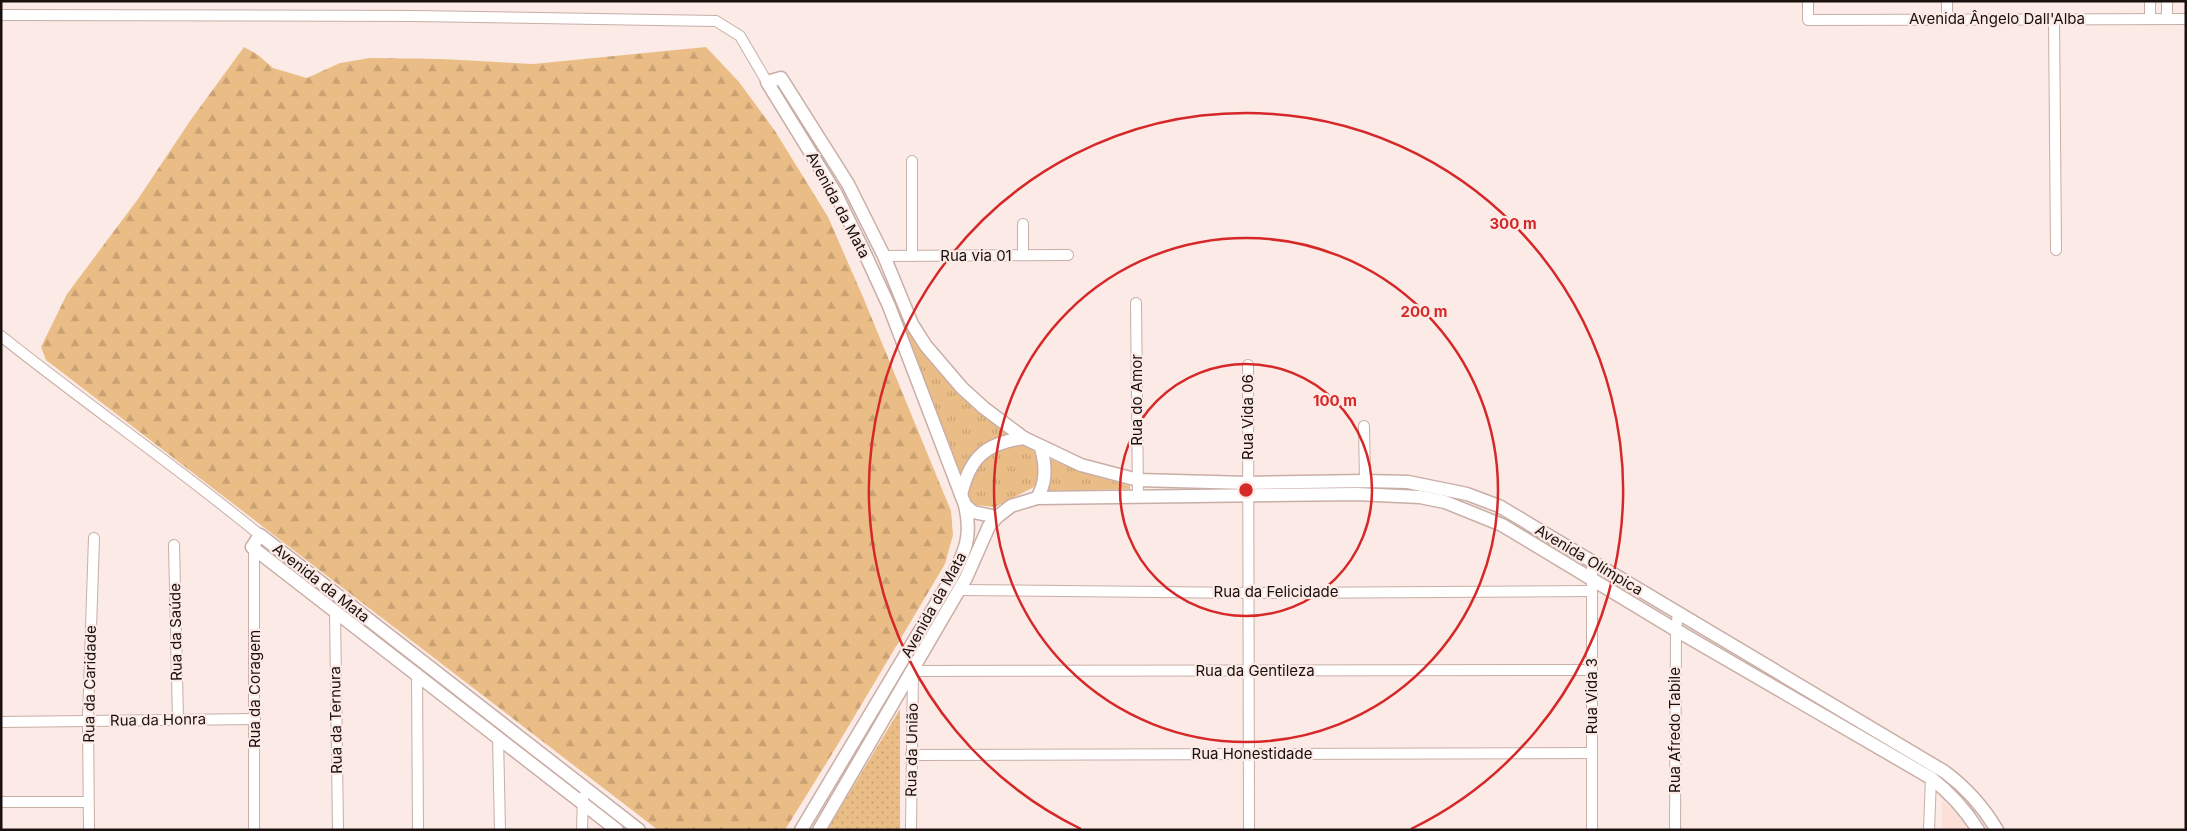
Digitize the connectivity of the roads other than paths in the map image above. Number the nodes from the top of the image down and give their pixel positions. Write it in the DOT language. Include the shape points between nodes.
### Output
graph roads {
  1 [pos="1808,1"];
  2 [pos="1948,1"];
  3 [pos="2150,1"];
  4 [pos="2167,1"];
  5 [pos="1,15"];
  6 [pos="2150,18"];
  7 [pos="1947,19"];
  8 [pos="2054,19"];
  9 [pos="2167,19"];
  10 [pos="2186,19"];
  11 [pos="768,82"];
  12 [pos="912,161"];
  13 [pos="1023,224"];
  14 [pos="2056,250"];
  15 [pos="1023,255"];
  16 [pos="1068,255"];
  17 [pos="884,256"];
  18 [pos="912,256"];
  19 [pos="1136,303"];
  20 [pos="1,336"];
  21 [pos="1248,365"];
  22 [pos="1364,426"];
  23 [pos="1024,438"];
  24 [pos="1041,448"];
  25 [pos="1116,475"];
  26 [pos="1138,480"];
  27 [pos="1365,481"];
  28 [pos="1248,483"];
  29 [pos="1249,496"];
  30 [pos="1117,497"];
  31 [pos="1138,497"];
  32 [pos="1037,498"];
  33 [pos="963,500"];
  34 [pos="997,516"];
  35 [pos="260,535"];
  36 [pos="94,538"];
  37 [pos="174,545"];
  38 [pos="254,548"];
  39 [pos="1592,562"];
  40 [pos="1592,585"];
  41 [pos="960,590"];
  42 [pos="1250,593"];
  43 [pos="335,611"];
  44 [pos="1678,613"];
  45 [pos="1676,630"];
  46 [pos="1591,670"];
  47 [pos="1250,671"];
  48 [pos="915,672"];
  49 [pos="417,674"];
  50 [pos="255,719"];
  51 [pos="178,720"];
  52 [pos="88,721"];
  53 [pos="1,722"];
  54 [pos="498,737"];
  55 [pos="1592,753"];
  56 [pos="1250,754"];
  57 [pos="911,755"];
  58 [pos="1931,778"];
  59 [pos="583,786"];
  60 [pos="1,802"];
  61 [pos="88,802"];
  62 [pos="582,803"];
  63 [pos="88,830"];
  64 [pos="254,830"];
  65 [pos="338,830"];
  66 [pos="418,830"];
  67 [pos="500,830"];
  68 [pos="582,830"];
  69 [pos="617,830"];
  70 [pos="639,830"];
  71 [pos="801,830"];
  72 [pos="820,830"];
  73 [pos="911,830"];
  74 [pos="1249,830"];
  75 [pos="1592,830"];
  76 [pos="1675,830"];
  77 [pos="1929,830"];
  78 [pos="1978,830"];
  79 [pos="1996,830"];
  1 -- 7 [label="street, Avenida Ângelo Dall'Alba" via="1808,20"];
  2 -- 7 [label="street"];
  3 -- 6 [label="street"];
  4 -- 9 [label="street"];
  5 -- 11 [label="street" via="716,21 740,36"];
  6 -- 8 [label="street, Avenida Ângelo Dall'Alba"];
  6 -- 9 [label="street, Avenida Ângelo Dall'Alba"];
  7 -- 8 [label="street, Avenida Ângelo Dall'Alba"];
  8 -- 14 [label="street"];
  9 -- 10 [label="street, Avenida Ângelo Dall'Alba"];
  11 -- 17 [label="street, Avenida da Mata" via="781,78 848,184"];
  11 -- 33 [label="street, Avenida da Mata" via="836,194 866,256 889,306"];
  12 -- 18 [label="street"];
  13 -- 15 [label="street"];
  15 -- 16 [label="street, Rua via 01"];
  15 -- 18 [label="street, Rua via 01"];
  17 -- 18 [label="street, Rua via 01"];
  17 -- 23 [label="street, Avenida da Mata" via="912,324 926,346 962,388"];
  19 -- 26 [label="street, Rua do Amor"];
  20 -- 35 [label="street" via="198,484"];
  21 -- 28 [label="street, Rua Vida 06"];
  22 -- 27 [label="street"];
  23 -- 24 [label="street, Avenida da Mata"];
  23 -- 33 [label="street" via="997,444 980,455 969,470"];
  24 -- 25 [label="street, Avenida da Mata"];
  24 -- 32 [label="street" via="1045,462 1044,482"];
  25 -- 26 [label="street, Avenida Olímpica"];
  26 -- 28 [label="street, Avenida Olímpica"];
  26 -- 31 [label="street, Rua do Amor"];
  27 -- 28 [label="street, Avenida Olímpica"];
  27 -- 39 [label="street, Avenida Olímpica" via="1421,484 1467,494 1499,506"];
  28 -- 29 [label="street, Rua Vida 06"];
  29 -- 31 [label="street, Avenida Olímpica"];
  29 -- 40 [label="street, Avenida Olímpica" via="1356,494 1420,497 1444,502 1502,525"];
  29 -- 42 [label="street, Rua Vida 06"];
  30 -- 31 [label="street, Avenida Olímpica"];
  30 -- 32 [label="street, Avenida da Mata"];
  32 -- 34 [label="street, Avenida da Mata" via="1011,506"];
  33 -- 34 [label="street" via="974,512"];
  33 -- 71 [label="street, Avenida da Mata" via="968,516 968,537 959,562"];
  34 -- 41 [label="street, Avenida da Mata" via="986,531"];
  35 -- 38 [label="street, Avenida da Mata"];
  35 -- 59 [label="street, Avenida da Mata"];
  36 -- 52 [label="street, Rua da Caridade"];
  37 -- 51 [label="street, Rua da Saúde"];
  38 -- 43 [label="street, Avenida da Mata"];
  38 -- 50 [label="street, Rua da Coragem"];
  39 -- 40 [label="street, Rua Vida 3"];
  39 -- 44 [label="street, Avenida Olímpica"];
  40 -- 42 [label="street, Rua da Felicidade"];
  40 -- 45 [label="street, Avenida Olímpica"];
  40 -- 46 [label="street, Rua Vida 3"];
  41 -- 42 [label="street, Rua da Felicidade"];
  41 -- 48 [label="street, Avenida da Mata"];
  42 -- 47 [label="street, Rua Vida 06"];
  43 -- 49 [label="street, Avenida da Mata"];
  43 -- 65 [label="street, Rua da Ternura"];
  44 -- 45 [label="street, Rua Afredo Tabile"];
  44 -- 79 [label="street, Avenida Olímpica" via="1944,772 1968,793"];
  45 -- 58 [label="street, Avenida Olímpica"];
  45 -- 76 [label="street, Rua Afredo Tabile"];
  46 -- 47 [label="street, Rua da Gentileza"];
  46 -- 55 [label="street, Rua Vida 3"];
  47 -- 48 [label="street, Rua da Gentileza"];
  47 -- 56 [label="street, Rua Vida 06"];
  48 -- 57 [label="street, Rua da União"];
  48 -- 72 [label="street, Avenida da Mata"];
  49 -- 54 [label="street, Avenida da Mata"];
  49 -- 66 [label="street"];
  50 -- 51 [label="street, Rua da Honra"];
  50 -- 64 [label="street, Rua da Coragem"];
  51 -- 52 [label="street, Rua da Honra"];
  52 -- 53 [label="street, Rua da Honra"];
  52 -- 61 [label="street, Rua da Caridade"];
  54 -- 62 [label="street, Avenida da Mata"];
  54 -- 67 [label="street"];
  55 -- 56 [label="street, Rua Honestidade"];
  55 -- 75 [label="street, Rua Vida 3"];
  56 -- 57 [label="street, Rua Honestidade"];
  56 -- 74 [label="street, Rua Vida 06"];
  57 -- 73 [label="street, Rua da União"];
  58 -- 77 [label="street"];
  58 -- 78 [label="street, Avenida Olímpica" via="1960,805"];
  59 -- 62 [label="street"];
  59 -- 70 [label="street, Avenida da Mata"];
  60 -- 61 [label="street"];
  61 -- 63 [label="street, Rua da Caridade"];
  62 -- 68 [label="street"];
  62 -- 69 [label="street, Avenida da Mata"];
}
